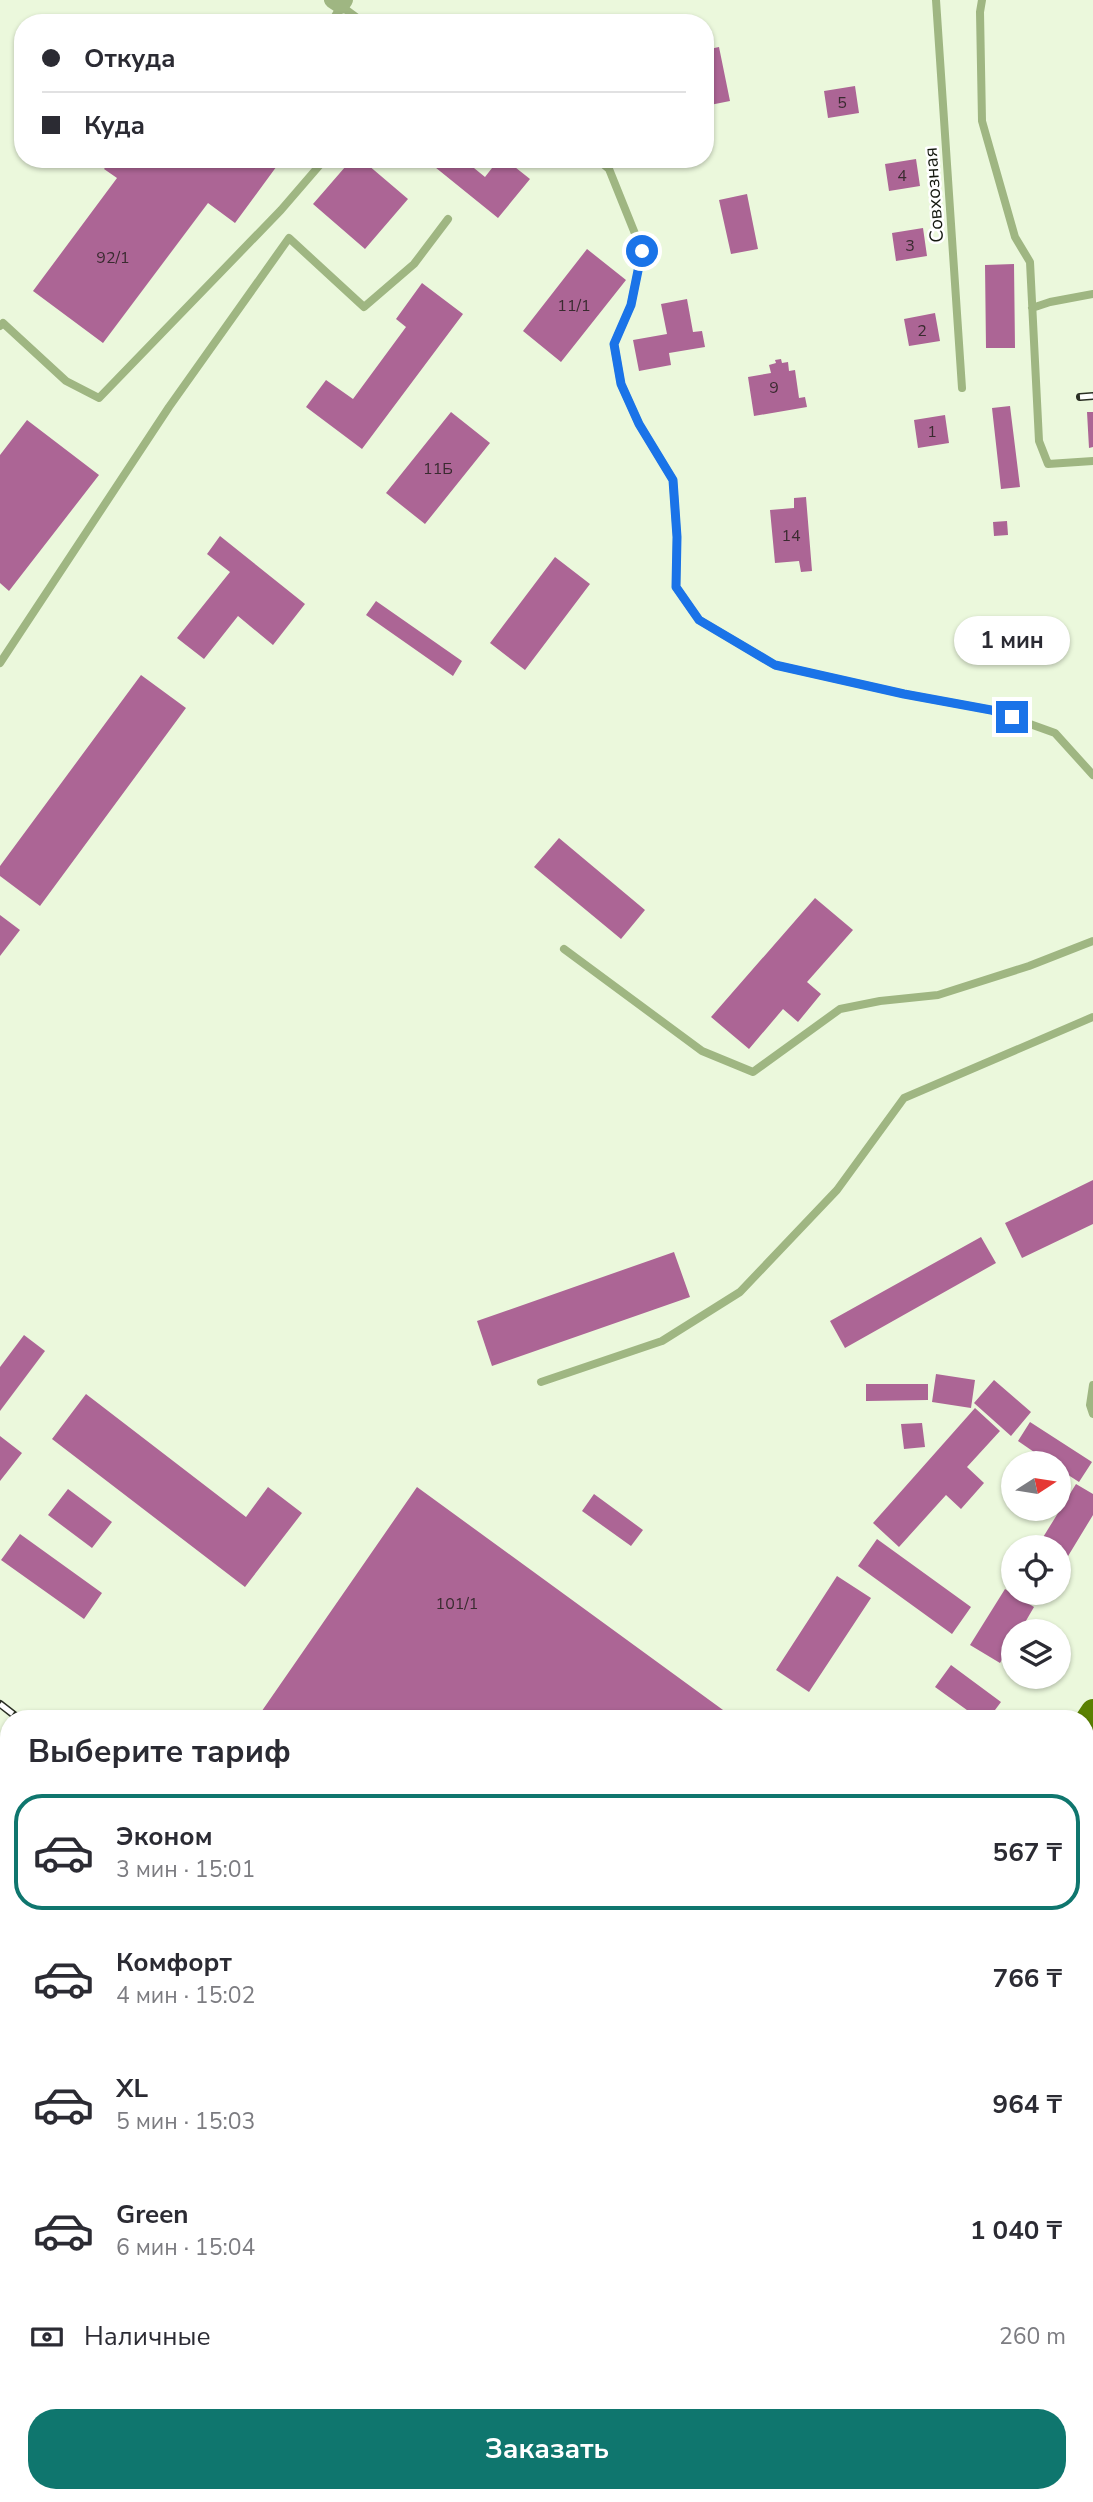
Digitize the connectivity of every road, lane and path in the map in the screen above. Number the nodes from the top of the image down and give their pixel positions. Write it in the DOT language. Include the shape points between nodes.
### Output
graph roads {
  1 [pos="936,0"];
  2 [pos="982,0"];
  3 [pos="340,2"];
  4 [pos="354,14"];
  5 [pos="317,168"];
  6 [pos="608,168"];
  7 [pos="448,219"];
  8 [pos="1093,294"];
  9 [pos="1032,308"];
  10 [pos="0,326"];
  11 [pos="962,388"];
  12 [pos="1093,461"];
  13 [pos="0,663"];
  14 [pos="1093,775"];
  15 [pos="1093,941"];
  16 [pos="564,949"];
  17 [pos="1093,1017"];
  18 [pos="541,1382"];
  19 [pos="1093,1385"];
  20 [pos="1093,1413"];
  1 -- 11 [label="lane, Совхозная"];
  2 -- 9 [label="lane" via="982,121 1015,237 1030,262"];
  3 -- 4 [label="lane"];
  5 -- 10 [label="lane" via="99,398 66,381 3,323"];
  6 -- 14 [label="lane" via="642,251 631,305 614,344 621,384 673,480 676,587 699,620 775,665 991,710 1055,733"];
  7 -- 13 [label="lane" via="414,264 364,307 289,238 169,407"];
  8 -- 9 [label="lane"];
  9 -- 12 [label="lane" via="1039,442 1048,464"];
  15 -- 16 [label="lane" via="938,995 840,1009 753,1072 702,1051"];
  17 -- 18 [label="lane" via="904,1098 837,1190 740,1292 662,1341"];
  19 -- 20 [label="lane"];
}
